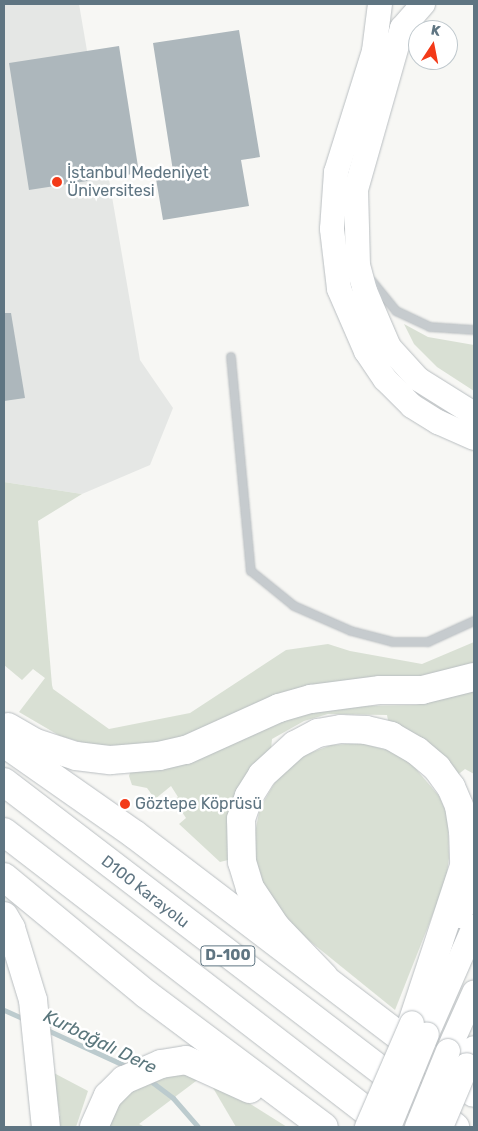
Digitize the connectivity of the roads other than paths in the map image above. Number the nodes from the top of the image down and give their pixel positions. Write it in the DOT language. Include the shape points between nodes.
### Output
graph roads {
  1 [pos="380,4"];
  2 [pos="423,4"];
  3 [pos="358,265"];
  4 [pos="474,330"];
  5 [pos="231,357"];
  6 [pos="474,414"];
  7 [pos="474,438"];
  8 [pos="474,621"];
  9 [pos="474,678"];
  10 [pos="4,725"];
  11 [pos="4,743"];
  12 [pos="4,782"];
  13 [pos="4,832"];
  14 [pos="4,877"];
  15 [pos="474,880"];
  16 [pos="4,916"];
  17 [pos="474,927"];
  18 [pos="324,977"];
  19 [pos="474,993"];
  20 [pos="419,1028"];
  21 [pos="466,1055"];
  22 [pos="474,1093"];
  23 [pos="46,1127"];
  24 [pos="94,1127"];
  25 [pos="323,1127"];
  26 [pos="367,1127"];
  27 [pos="388,1127"];
  28 [pos="416,1127"];
  29 [pos="441,1127"];
  30 [pos="455,1127"];
  1 -- 7 [label="main road" via="374,51 336,172 332,228 339,289 366,351 385,379 412,406"];
  2 -- 3 [label="main road" via="402,28 356,188"];
  3 -- 4 [label="lane" via="396,311 430,327"];
  3 -- 6 [label="main road" via="389,347 418,379"];
  5 -- 8 [label="lane" via="251,571 294,606 352,630 393,642 428,642"];
  9 -- 10 [label="highway" via="422,690 380,690 311,699 279,708 186,750 159,756 111,760 76,756 36,743"];
  11 -- 18 [label="highway" via="134,834"];
  12 -- 30 [label="highway, D100 Karayolu / D-100"];
  13 -- 27 [label="highway, D-100"];
  14 -- 25 [label="highway" via="146,994"];
  15 -- 20 [label="main road"];
  16 -- 23 [label="highway" via="29,982"];
  17 -- 20 [label="main road"];
  18 -- 20 [label="highway" via="276,927 250,888 242,862 241,819 249,796 262,775 295,745 318,733 341,729 366,730 391,736 417,751 451,787 459,806 464,866"];
  18 -- 22 [label="highway"];
  19 -- 21 [label="main road"];
  20 -- 26 [label="main road, bridge"];
  20 -- 27 [label="main road, bridge"];
  21 -- 28 [label="main road, bridge"];
  21 -- 29 [label="main road, bridge"];
  24 -- 25 [label="highway" via="108,1096 124,1080 145,1068 186,1060 221,1073"];
}
